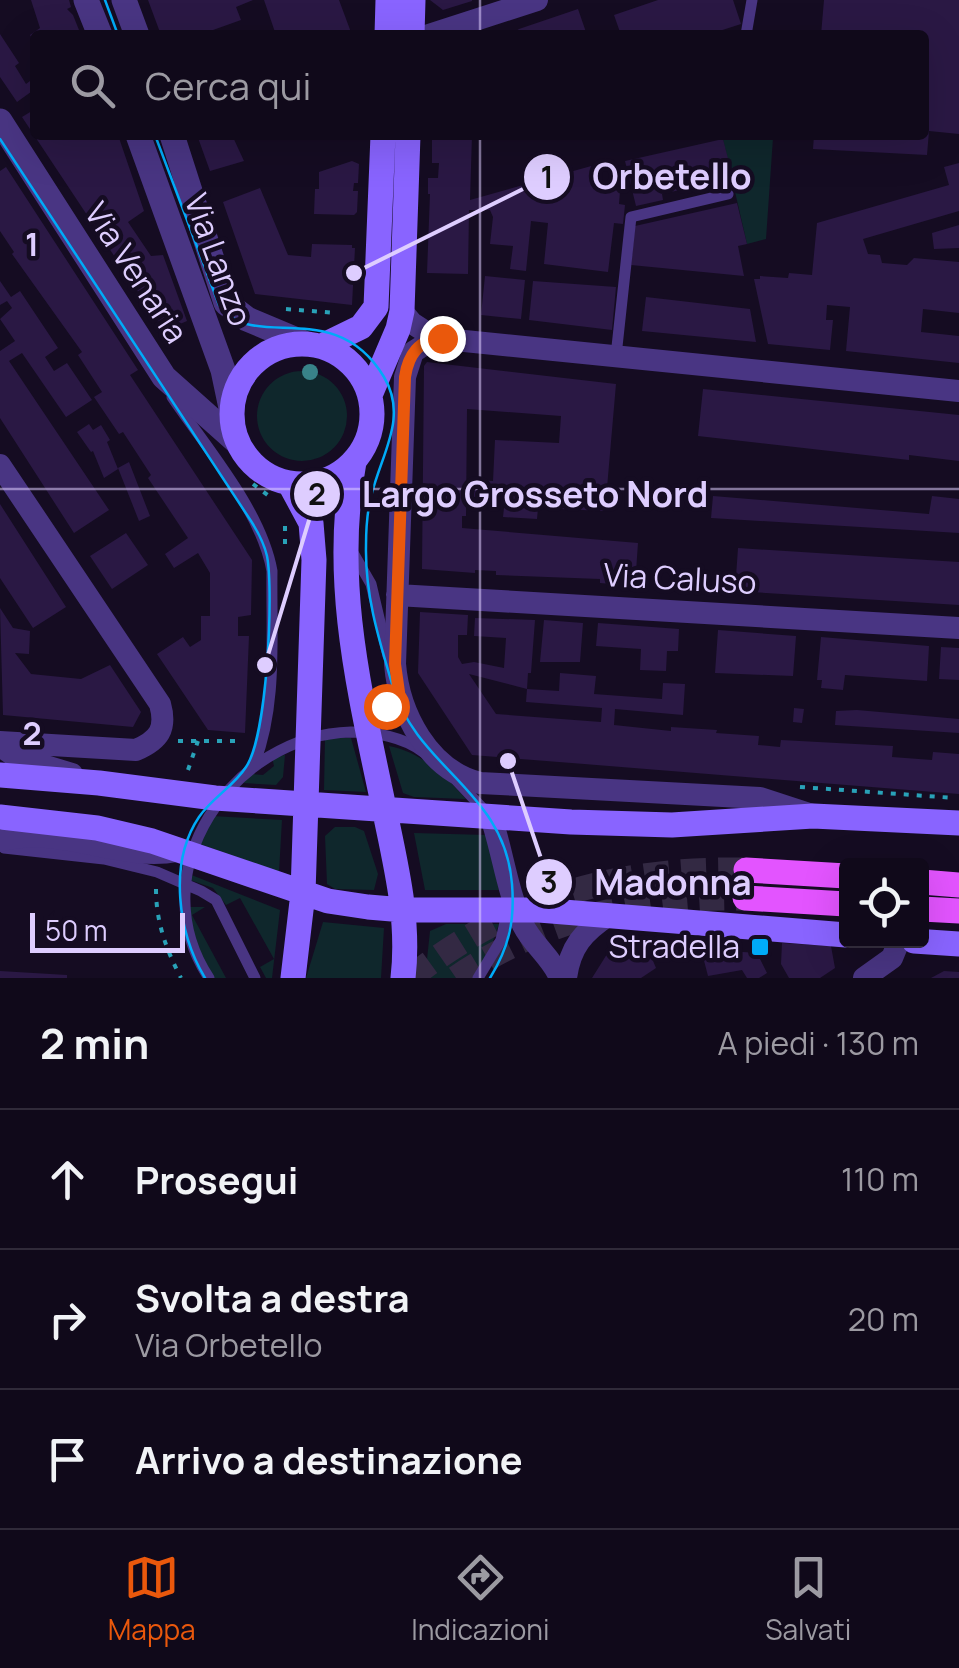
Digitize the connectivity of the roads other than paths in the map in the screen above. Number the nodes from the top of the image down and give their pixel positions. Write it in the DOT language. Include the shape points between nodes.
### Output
graph roads {
  1 [pos="86,0"];
  2 [pos="124,0"];
  3 [pos="388,0"];
  4 [pos="413,0"];
  5 [pos="537,0"];
  6 [pos="752,0"];
  7 [pos="98,30"];
  8 [pos="135,30"];
  9 [pos="386,30"];
  10 [pos="412,30"];
  11 [pos="445,30"];
  12 [pos="747,30"];
  13 [pos="4,137"];
  14 [pos="140,140"];
  15 [pos="174,140"];
  16 [pos="383,140"];
  17 [pos="408,140"];
  18 [pos="728,194"];
  19 [pos="402,311"];
  20 [pos="435,338"];
  21 [pos="313,345"];
  22 [pos="616,356"];
  23 [pos="156,364"];
  24 [pos="959,391"];
  25 [pos="370,395"];
  26 [pos="231,408"];
  27 [pos="237,442"];
  28 [pos="354,462"];
  29 [pos="0,465"];
  30 [pos="290,484"];
  31 [pos="344,537"];
  32 [pos="397,594"];
  33 [pos="959,628"];
  34 [pos="396,684"];
  35 [pos="368,732"];
  36 [pos="308,737"];
  37 [pos="0,744"];
  38 [pos="253,767"];
  39 [pos="453,772"];
  40 [pos="0,775"];
  41 [pos="99,783"];
  42 [pos="224,798"];
  43 [pos="306,804"];
  44 [pos="384,810"];
  45 [pos="813,816"];
  46 [pos="0,817"];
  47 [pos="491,817"];
  48 [pos="959,823"];
  49 [pos="0,844"];
  50 [pos="184,854"];
  51 [pos="746,870"];
  52 [pos="839,876"];
  53 [pos="929,883"];
  54 [pos="959,885"];
  55 [pos="185,886"];
  56 [pos="303,893"];
  57 [pos="746,898"];
  58 [pos="839,904"];
  59 [pos="512,909"];
  60 [pos="404,910"];
  61 [pos="929,910"];
  62 [pos="959,912"];
  63 [pos="609,916"];
  64 [pos="839,933"];
  65 [pos="929,941"];
  66 [pos="959,944"];
  67 [pos="895,948"];
  68 [pos="209,978"];
  69 [pos="255,978"];
  70 [pos="293,978"];
  71 [pos="403,978"];
  72 [pos="478,978"];
  73 [pos="563,978"];
  74 [pos="864,978"];
  1 -- 7 [label="street"];
  2 -- 8 [label="street"];
  3 -- 9 [label="main road"];
  4 -- 10 [label="main road"];
  5 -- 11 [label="street"];
  6 -- 12 [label="lane"];
  13 -- 23 [label="street, Via Venaria"];
  14 -- 26 [label="street, Via Lanzo"];
  15 -- 21 [label="street, Via Lanzo" via="226,303 247,319"];
  16 -- 21 [label="main road" via="376,308 361,327"];
  17 -- 19 [label="main road"];
  18 -- 22 [label="lane" via="631,216"];
  19 -- 20 [label="street"];
  19 -- 25 [label="main road"];
  20 -- 22 [label="street"];
  20 -- 32 [label="street" via="413,352 405,377"];
  21 -- 25 [label="main road" via="350,363"];
  21 -- 26 [label="main road" via="269,352 254,362"];
  22 -- 24 [label="street"];
  23 -- 27 [label="street, Via Venaria"];
  23 -- 38 [label="lane" via="268,549 268,708"];
  25 -- 28 [label="main road" via="371,430"];
  26 -- 27 [label="main road"];
  27 -- 30 [label="main road" via="258,470"];
  28 -- 30 [label="main road" via="325,481"];
  28 -- 31 [label="main road"];
  29 -- 37 [label="street" via="164,718 161,734 136,750"];
  30 -- 36 [label="main road" via="314,541"];
  31 -- 34 [label="lane" via="371,584"];
  31 -- 35 [label="main road" via="348,618"];
  32 -- 33 [label="street, Via Caluso"];
  32 -- 34 [label="street"];
  34 -- 39 [label="street" via="423,742"];
  35 -- 36 [label="lane"];
  35 -- 39 [label="lane" via="414,745"];
  35 -- 44 [label="main road"];
  36 -- 38 [label="lane"];
  36 -- 43 [label="main road"];
  37 -- 41 [label="street" via="16,757"];
  38 -- 42 [label="lane"];
  39 -- 45 [label="street" via="490,784 760,798"];
  39 -- 47 [label="lane"];
  40 -- 41 [label="main road"];
  41 -- 42 [label="main road"];
  42 -- 43 [label="main road"];
  42 -- 50 [label="lane"];
  43 -- 44 [label="main road"];
  43 -- 56 [label="main road"];
  44 -- 47 [label="main road"];
  44 -- 60 [label="main road"];
  45 -- 47 [label="main road" via="672,825"];
  45 -- 48 [label="main road"];
  46 -- 50 [label="main road" via="97,828"];
  47 -- 59 [label="street"];
  49 -- 50 [label="street" via="22,836"];
  49 -- 55 [label="lane" via="104,859"];
  50 -- 55 [label="lane"];
  50 -- 56 [label="main road"];
  51 -- 52 [label="main road"];
  53 -- 54 [label="main road"];
  55 -- 68 [label="lane" via="187,932"];
  55 -- 69 [label="lane" via="216,900"];
  56 -- 60 [label="main road"];
  56 -- 70 [label="main road"];
  57 -- 58 [label="main road"];
  59 -- 60 [label="main road"];
  59 -- 63 [label="main road"];
  59 -- 72 [label="lane"];
  59 -- 73 [label="street"];
  60 -- 71 [label="main road"];
  61 -- 62 [label="main road"];
  63 -- 64 [label="main road"];
  63 -- 73 [label="street" via="576,944"];
  65 -- 66 [label="main road"];
  67 -- 74 [label="street"];
}
